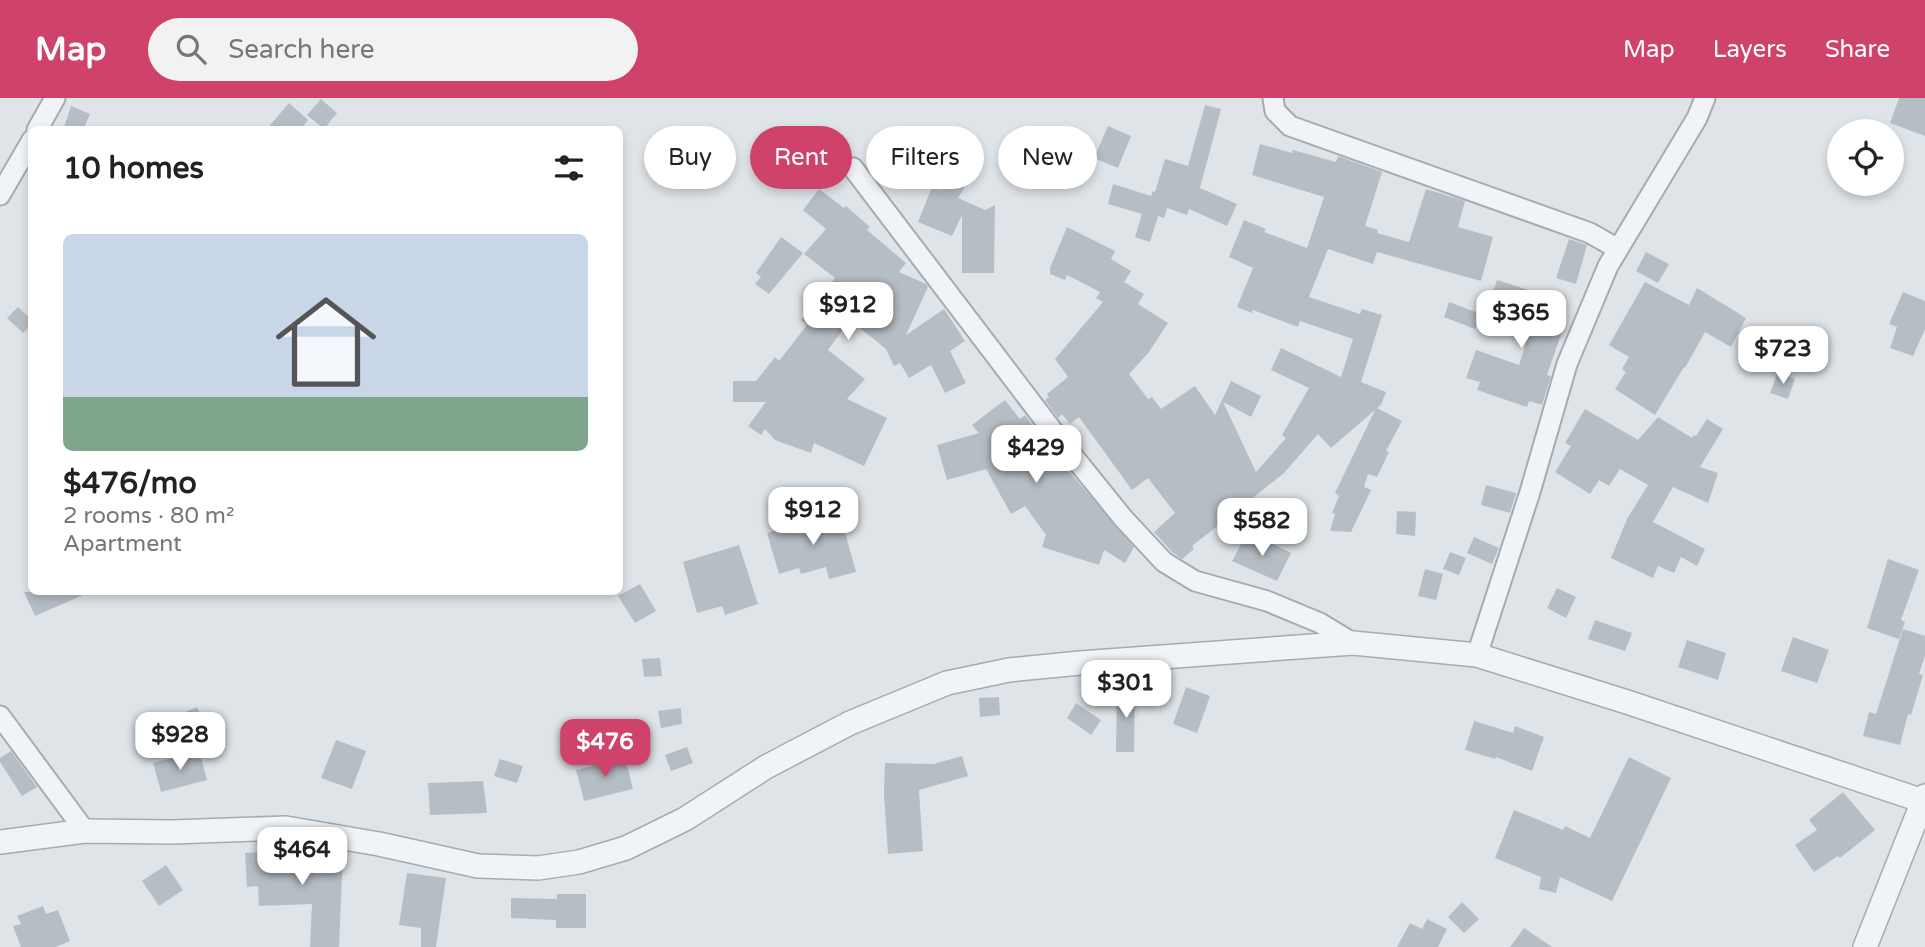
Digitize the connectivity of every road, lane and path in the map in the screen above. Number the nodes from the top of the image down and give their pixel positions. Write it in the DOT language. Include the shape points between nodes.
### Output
graph roads {
  1 [pos="55,98"];
  2 [pos="1273,98"];
  3 [pos="1705,98"];
  4 [pos="39,126"];
  5 [pos="28,147"];
  6 [pos="853,167"];
  7 [pos="0,195"];
  8 [pos="1618,249"];
  9 [pos="1353,643"];
  10 [pos="1477,655"];
  11 [pos="0,716"];
  12 [pos="1924,799"];
  13 [pos="85,831"];
  14 [pos="0,842"];
  15 [pos="1865,947"];
  1 -- 4 [label="street"];
  2 -- 8 [label="street" via="1275,111 1290,126 1590,233"];
  3 -- 8 [label="street"];
  5 -- 7 [label="street"];
  6 -- 9 [label="street" via="1056,435 1164,562 1195,581 1267,601 1320,623"];
  8 -- 10 [label="street" via="1567,364"];
  9 -- 10 [label="street"];
  9 -- 13 [label="street" via="1080,663 1009,670 947,683 850,723 626,848 579,862 538,868 478,866 286,828"];
  10 -- 12 [label="street"];
  11 -- 13 [label="street"];
  12 -- 15 [label="street"];
  13 -- 14 [label="street"];
}
